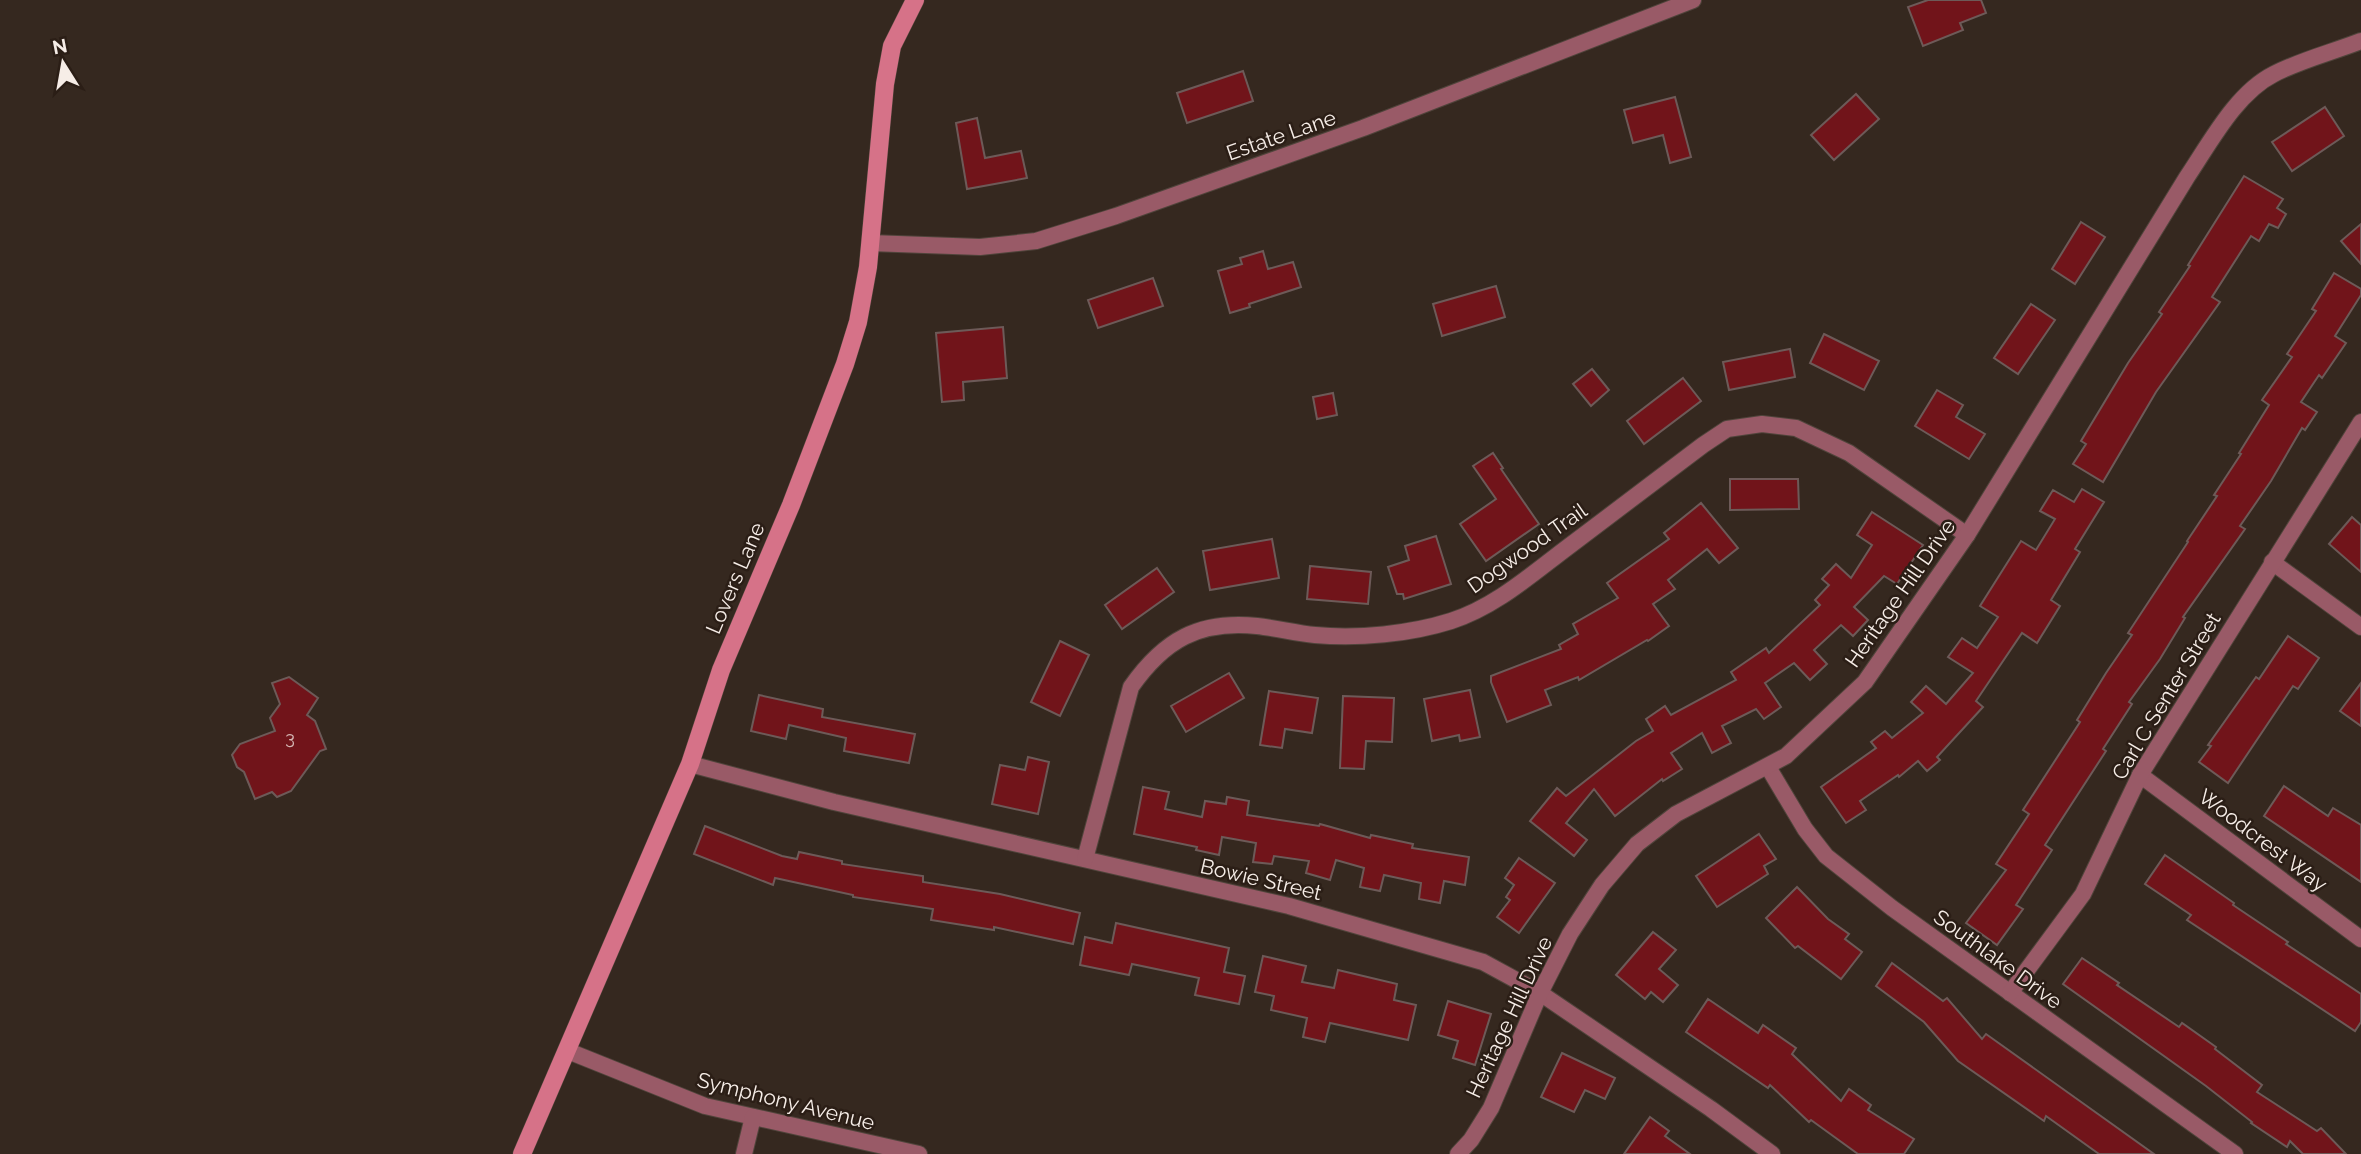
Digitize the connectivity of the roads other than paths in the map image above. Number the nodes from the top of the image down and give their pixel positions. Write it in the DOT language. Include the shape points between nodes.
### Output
graph roads {
  1 [pos="915,0"];
  2 [pos="1693,0"];
  3 [pos="2361,41"];
  4 [pos="870,243"];
  5 [pos="2361,422"];
  6 [pos="1967,535"];
  7 [pos="2272,562"];
  8 [pos="2361,627"];
  9 [pos="690,764"];
  10 [pos="1768,767"];
  11 [pos="2140,775"];
  12 [pos="1085,859"];
  13 [pos="2361,939"];
  14 [pos="1540,993"];
  15 [pos="2010,993"];
  16 [pos="568,1051"];
  17 [pos="752,1117"];
  18 [pos="522,1154"];
  19 [pos="744,1154"];
  20 [pos="919,1154"];
  21 [pos="1458,1154"];
  22 [pos="1772,1154"];
  23 [pos="2235,1154"];
  1 -- 4 [label="street, Lovers Lane" via="892,46"];
  2 -- 4 [label="street, Estate Lane" via="1363,128 1036,241 980,247"];
  3 -- 6 [label="street, Heritage Hill Drive" via="2273,74 2250,91 2226,120"];
  4 -- 9 [label="street, Lovers Lane" via="858,322 845,364 721,670"];
  5 -- 7 [label="street, Carl C Senter Street"];
  6 -- 10 [label="street, Heritage Hill Drive" via="1865,681 1786,756"];
  6 -- 12 [label="street, Dogwood Trail" via="1849,453 1796,428 1762,424 1727,429 1525,579 1481,608 1451,621 1363,637 1225,624 1171,643 1147,664 1131,687"];
  7 -- 8 [label="street"];
  7 -- 11 [label="street, Carl C Senter Street"];
  9 -- 12 [label="street, Bowie Street"];
  9 -- 16 [label="street, Lovers Lane"];
  10 -- 14 [label="street, Heritage Hill Drive" via="1676,814 1637,844 1602,885 1570,934"];
  10 -- 15 [label="street, Southlake Drive" via="1826,856"];
  11 -- 13 [label="street, Woodcrest Way"];
  11 -- 15 [label="street, Carl C Senter Street" via="2083,894"];
  12 -- 14 [label="street, Bowie Street" via="1363,926 1483,962"];
  14 -- 21 [label="street, Heritage Hill Drive" via="1491,1108"];
  14 -- 22 [label="street, Bowie Street"];
  15 -- 23 [label="street, Southlake Drive"];
  16 -- 17 [label="street, Symphony Avenue" via="688,1100"];
  16 -- 18 [label="street, Lovers Lane"];
  17 -- 19 [label="street"];
  17 -- 20 [label="street, Symphony Avenue"];
}
